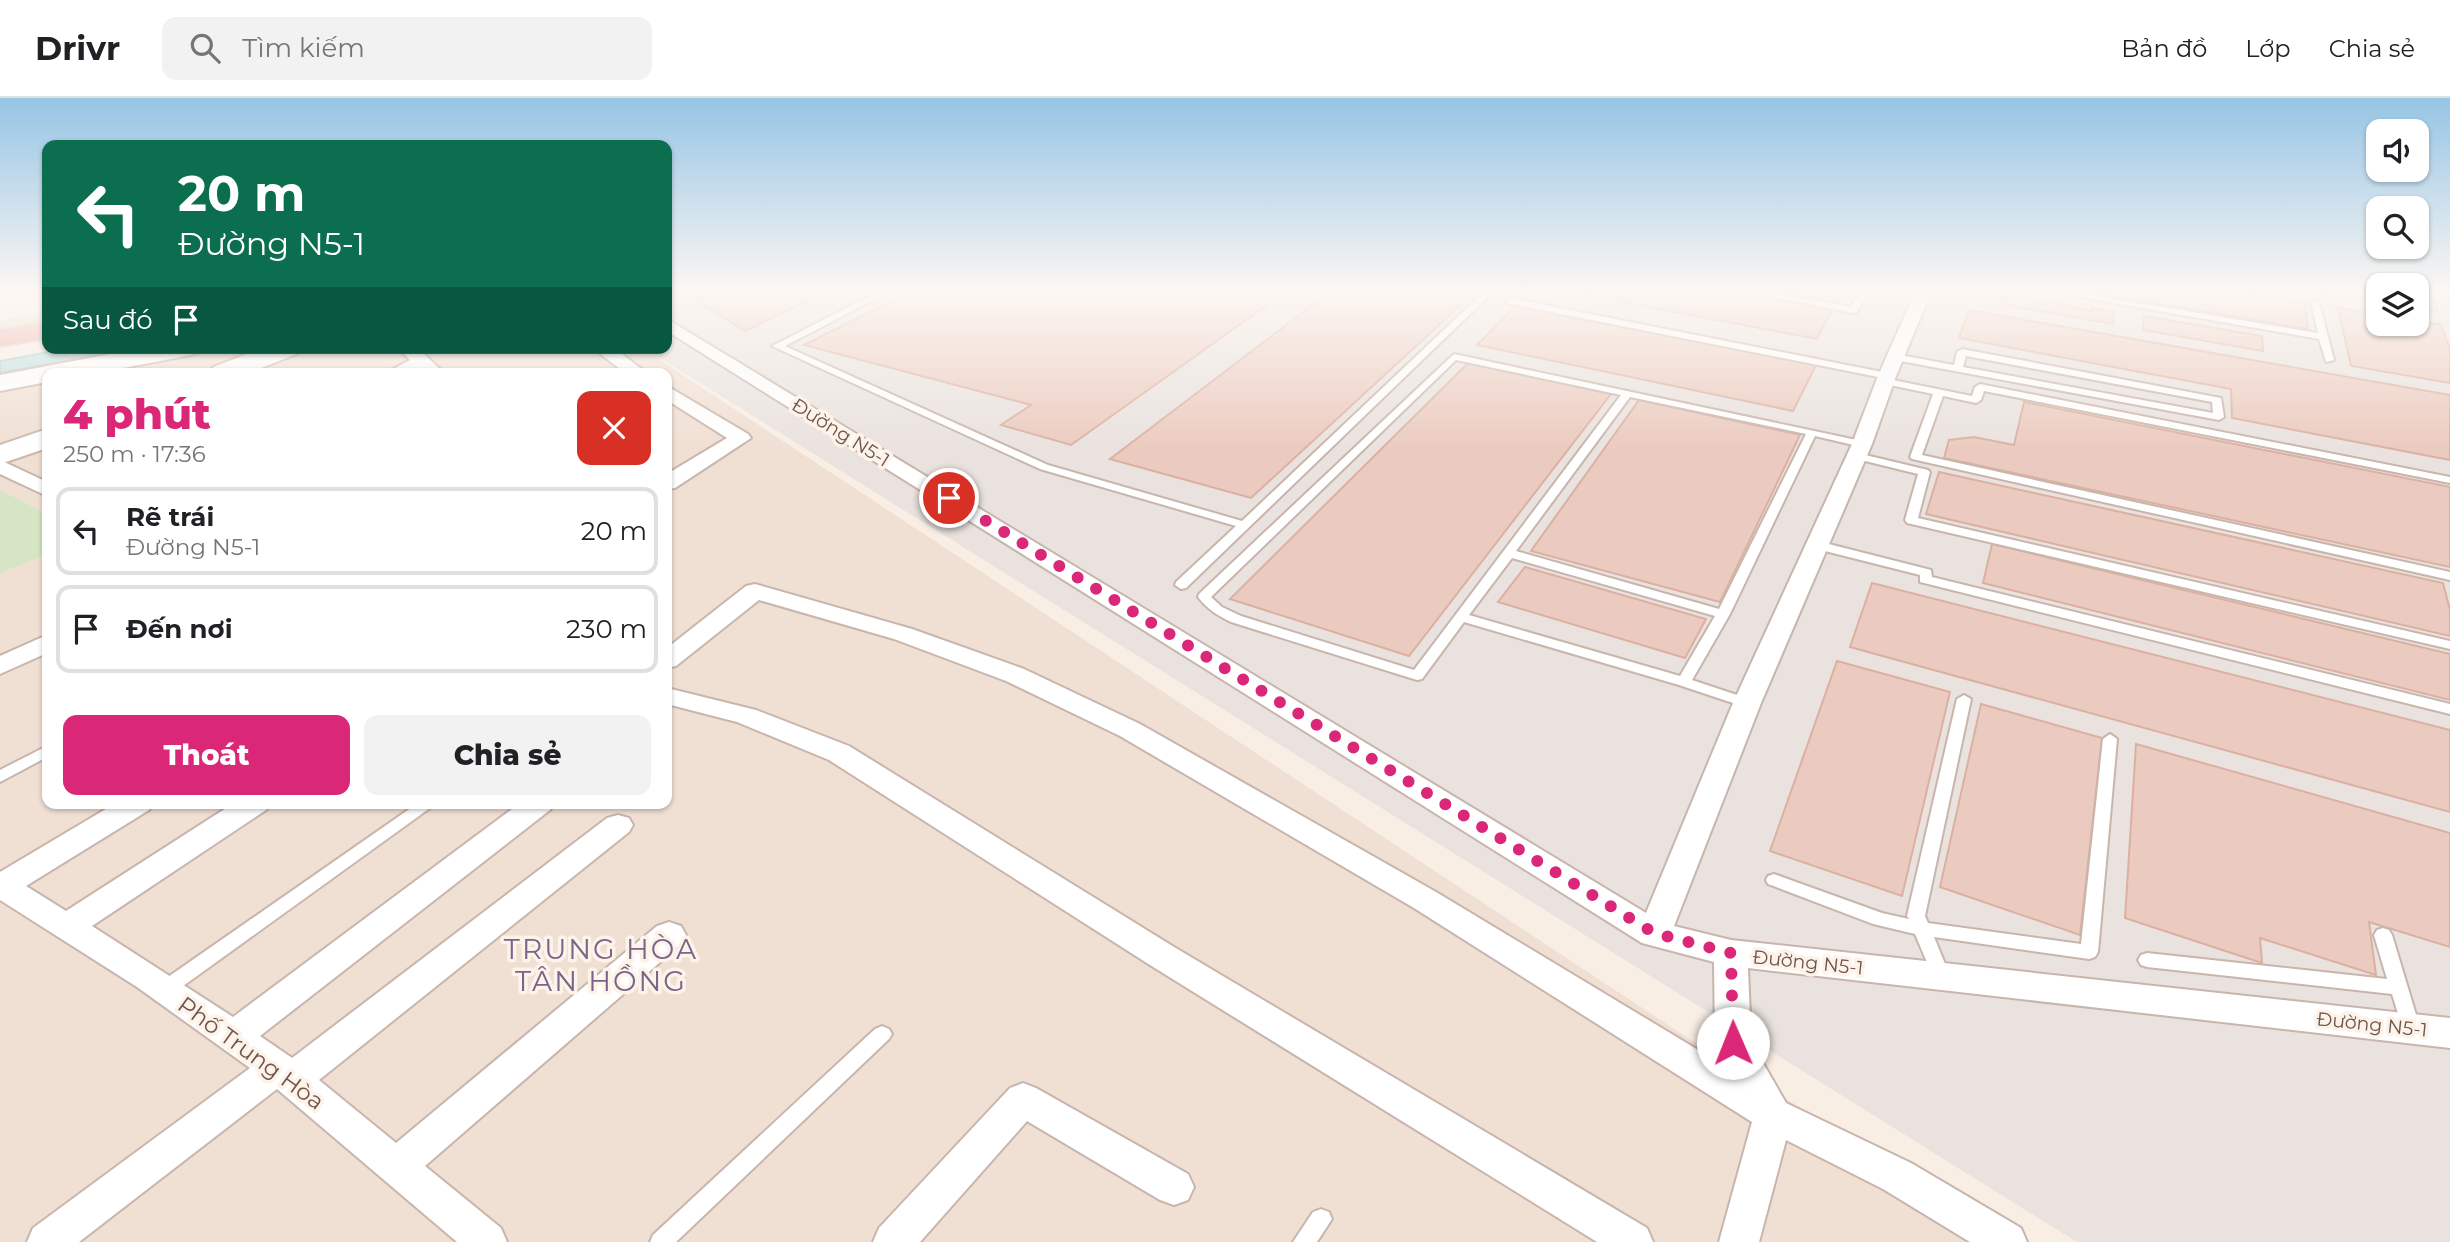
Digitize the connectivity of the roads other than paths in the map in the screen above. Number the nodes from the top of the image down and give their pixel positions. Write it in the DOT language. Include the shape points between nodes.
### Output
graph roads {
  1 [pos="698,343"];
  2 [pos="782,343"];
  3 [pos="1435,343"];
  4 [pos="1739,343"];
  5 [pos="1900,343"];
  6 [pos="2325,343"];
  7 [pos="154,354"];
  8 [pos="272,354"];
  9 [pos="414,354"];
  10 [pos="611,354"];
  11 [pos="2329,360"];
  12 [pos="428,367"];
  13 [pos="80,368"];
  14 [pos="236,368"];
  15 [pos="631,368"];
  16 [pos="1958,369"];
  17 [pos="1889,371"];
  18 [pos="42,375"];
  19 [pos="0,383"];
  20 [pos="1939,393"];
  21 [pos="1627,394"];
  22 [pos="672,396"];
  23 [pos="1812,432"];
  24 [pos="42,440"];
  25 [pos="1859,450"];
  26 [pos="0,455"];
  27 [pos="0,466"];
  28 [pos="672,479"];
  29 [pos="2450,480"];
  30 [pos="42,487"];
  31 [pos="1244,525"];
  32 [pos="1817,545"];
  33 [pos="1508,553"];
  34 [pos="2450,576"];
  35 [pos="1181,585"];
  36 [pos="1723,614"];
  37 [pos="1461,617"];
  38 [pos="42,645"];
  39 [pos="2450,645"];
  40 [pos="672,656"];
  41 [pos="0,666"];
  42 [pos="1684,682"];
  43 [pos="672,697"];
  44 [pos="1964,699"];
  45 [pos="1747,703"];
  46 [pos="2450,709"];
  47 [pos="2110,739"];
  48 [pos="42,754"];
  49 [pos="0,778"];
  50 [pos="129,809"];
  51 [pos="247,809"];
  52 [pos="420,809"];
  53 [pos="532,809"];
  54 [pos="618,825"];
  55 [pos="1774,880"];
  56 [pos="1,886"];
  57 [pos="66,927"];
  58 [pos="1921,929"];
  59 [pos="1654,933"];
  60 [pos="668,935"];
  61 [pos="2383,935"];
  62 [pos="1731,953"];
  63 [pos="2147,960"];
  64 [pos="1941,976"];
  65 [pos="2399,988"];
  66 [pos="164,989"];
  67 [pos="2411,1028"];
  68 [pos="2450,1033"];
  69 [pos="882,1034"];
  70 [pos="233,1037"];
  71 [pos="286,1074"];
  72 [pos="1773,1115"];
  73 [pos="397,1166"];
  74 [pos="1174,1187"];
  75 [pos="1321,1219"];
  76 [pos="47,1242"];
  77 [pos="486,1242"];
  78 [pos="661,1242"];
  79 [pos="893,1242"];
  80 [pos="1304,1242"];
  81 [pos="1633,1242"];
  82 [pos="1739,1242"];
  83 [pos="2007,1242"];
  1 -- 59 [label="street, Đường N5-1"];
  2 -- 31 [label="lane" via="777,346 1044,467"];
  3 -- 31 [label="lane"];
  4 -- 17 [label="lane"];
  5 -- 17 [label="street"];
  6 -- 11 [label="lane"];
  7 -- 13 [label="street"];
  8 -- 14 [label="street"];
  9 -- 12 [label="street"];
  10 -- 15 [label="street"];
  16 -- 16 [label="lane" via="2178,410 2219,417 2217,400 1962,352"];
  16 -- 17 [label="lane"];
  17 -- 20 [label="lane"];
  17 -- 25 [label="street"];
  18 -- 19 [label="street"];
  20 -- 29 [label="lane" via="1976,400 1980,387"];
  20 -- 34 [label="lane" via="1916,457"];
  21 -- 23 [label="lane"];
  21 -- 33 [label="lane"];
  21 -- 37 [label="lane" via="1454,357 1204,597 1236,620 1416,676"];
  22 -- 28 [label="street" via="741,438"];
  23 -- 25 [label="lane"];
  23 -- 36 [label="lane"];
  24 -- 26 [label="street"];
  25 -- 32 [label="street"];
  25 -- 39 [label="lane" via="1924,472 1911,520"];
  27 -- 30 [label="street"];
  31 -- 35 [label="lane"];
  32 -- 45 [label="street"];
  32 -- 46 [label="lane" via="1927,573 1925,579"];
  33 -- 36 [label="lane"];
  33 -- 37 [label="lane"];
  36 -- 42 [label="lane"];
  37 -- 42 [label="lane"];
  38 -- 41 [label="street"];
  40 -- 72 [label="street" via="755,591 903,634 1015,675 1130,730 1425,900"];
  42 -- 45 [label="lane"];
  43 -- 81 [label="street" via="746,716 839,753"];
  44 -- 58 [label="lane" via="1916,916"];
  45 -- 59 [label="street"];
  47 -- 58 [label="lane" via="2089,952"];
  48 -- 49 [label="lane"];
  50 -- 56 [label="street"];
  51 -- 57 [label="street"];
  52 -- 66 [label="lane"];
  53 -- 70 [label="street"];
  54 -- 71 [label="street"];
  55 -- 58 [label="lane" via="1879,919"];
  56 -- 57 [label="street, Phố Trung Hòa"];
  57 -- 66 [label="street, Phố Trung Hòa"];
  58 -- 64 [label="lane"];
  59 -- 62 [label="street, Đường N5-1"];
  60 -- 73 [label="street"];
  61 -- 65 [label="lane"];
  62 -- 64 [label="street, Đường N5-1"];
  62 -- 72 [label="street" via="1733,1043"];
  63 -- 65 [label="lane"];
  64 -- 67 [label="street, Đường N5-1"];
  65 -- 67 [label="lane"];
  66 -- 70 [label="street, Phố Trung Hòa"];
  67 -- 68 [label="street, Đường N5-1"];
  69 -- 78 [label="lane"];
  70 -- 71 [label="street, Phố Trung Hòa"];
  71 -- 73 [label="street, Phố Trung Hòa"];
  71 -- 76 [label="street"];
  72 -- 82 [label="street"];
  72 -- 83 [label="street" via="1897,1177"];
  73 -- 77 [label="street, Phố Trung Hòa"];
  74 -- 79 [label="street" via="1023,1099"];
  75 -- 80 [label="lane"];
}
